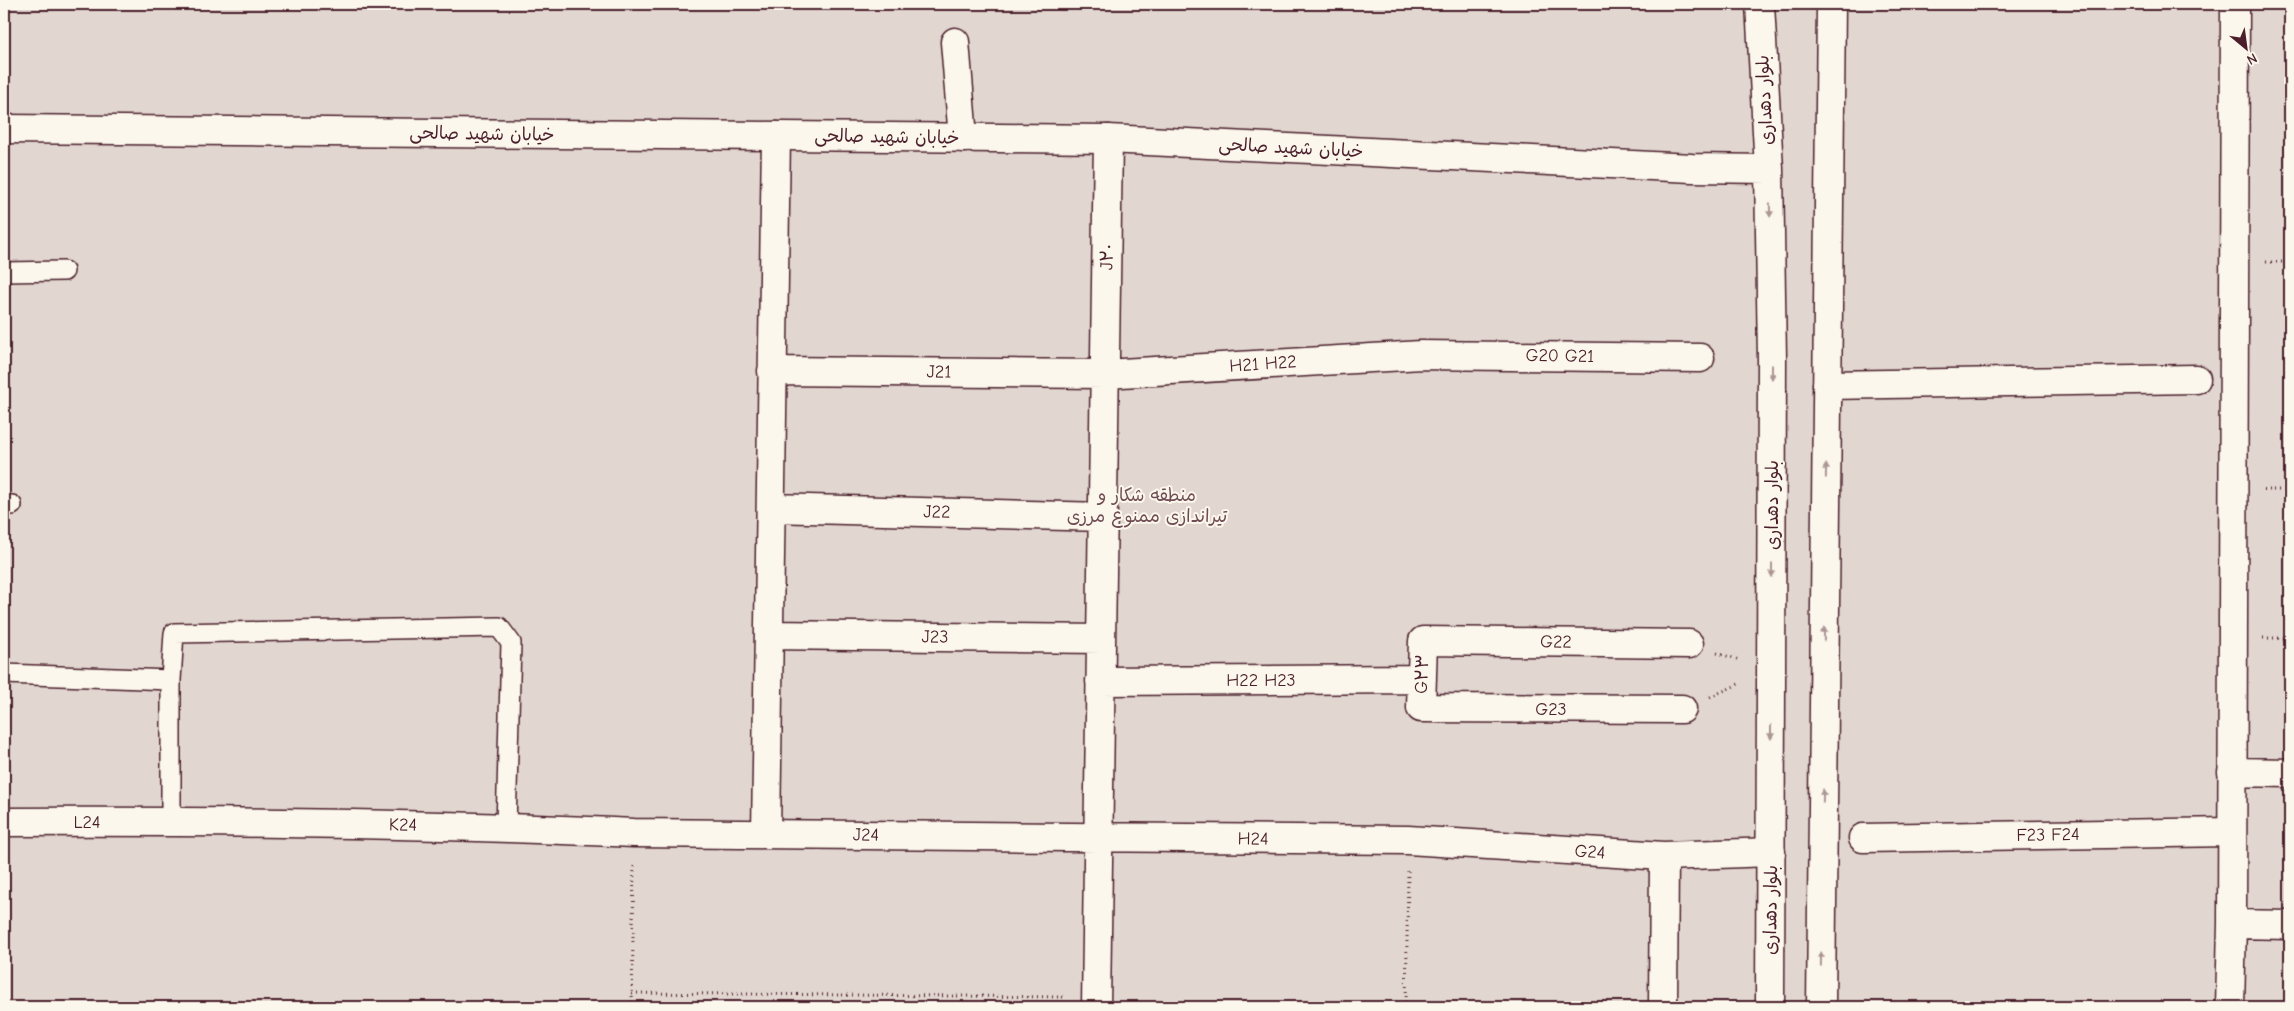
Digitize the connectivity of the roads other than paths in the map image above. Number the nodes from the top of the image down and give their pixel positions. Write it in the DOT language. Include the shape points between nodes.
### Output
graph roads {
  1 [pos="1760,4"];
  2 [pos="1831,4"];
  3 [pos="2235,4"];
  4 [pos="955,42"];
  5 [pos="4,129"];
  6 [pos="776,136"];
  7 [pos="963,138"];
  8 [pos="1108,139"];
  9 [pos="1769,169"];
  10 [pos="64,270"];
  11 [pos="4,272"];
  12 [pos="1421,354"];
  13 [pos="1700,358"];
  14 [pos="772,371"];
  15 [pos="1105,374"];
  16 [pos="2196,379"];
  17 [pos="1827,385"];
  18 [pos="771,508"];
  19 [pos="1103,516"];
  20 [pos="769,635"];
  21 [pos="1101,639"];
  22 [pos="1423,641"];
  23 [pos="1689,644"];
  24 [pos="4,674"];
  25 [pos="1422,679"];
  26 [pos="171,680"];
  27 [pos="1100,681"];
  28 [pos="1421,708"];
  29 [pos="1682,709"];
  30 [pos="2232,772"];
  31 [pos="2290,773"];
  32 [pos="171,821"];
  33 [pos="4,822"];
  34 [pos="506,827"];
  35 [pos="2232,832"];
  36 [pos="634,833"];
  37 [pos="766,834"];
  38 [pos="1098,837"];
  39 [pos="1863,838"];
  40 [pos="1408,840"];
  41 [pos="1772,852"];
  42 [pos="1664,856"];
  43 [pos="2232,924"];
  44 [pos="2290,925"];
  45 [pos="1096,1002"];
  46 [pos="1663,1007"];
  47 [pos="1770,1007"];
  48 [pos="1821,1007"];
  49 [pos="2230,1007"];
  1 -- 9 [label="street, بلوار دهداری"];
  2 -- 17 [label="street"];
  3 -- 30 [label="street"];
  4 -- 7 [label="street"];
  5 -- 6 [label="street, خیابان شهید صالحی"];
  6 -- 7 [label="street, خیابان شهید صالحی"];
  6 -- 14 [label="street"];
  7 -- 8 [label="street, خیابان شهید صالحی"];
  8 -- 9 [label="street, خیابان شهید صالحی"];
  8 -- 15 [label="street, J۲۰"];
  9 -- 41 [label="street, بلوار دهداری, one-way"];
  10 -- 11 [label="lane"];
  12 -- 13 [label="street, G20 G21"];
  12 -- 15 [label="street, H21 H22"];
  14 -- 15 [label="street, J21"];
  14 -- 18 [label="street"];
  15 -- 19 [label="street, J۲۰"];
  16 -- 17 [label="street"];
  48 -- 17 [label="street, one-way"];
  18 -- 19 [label="street, J22"];
  18 -- 20 [label="street"];
  19 -- 21 [label="street, J۲۰"];
  20 -- 21 [label="street, J23"];
  20 -- 37 [label="street"];
  21 -- 27 [label="street, J۲۰"];
  22 -- 23 [label="street, G22"];
  22 -- 25 [label="street, G۲۳"];
  24 -- 26 [label="lane"];
  25 -- 27 [label="street, H22 H23"];
  25 -- 28 [label="street, G۲۳"];
  26 -- 32 [label="lane"];
  26 -- 34 [label="lane" via="174,633 499,627 511,644"];
  27 -- 38 [label="street, J۲۰"];
  28 -- 29 [label="street, G23"];
  30 -- 31 [label="street"];
  30 -- 35 [label="street"];
  32 -- 33 [label="street, L24"];
  32 -- 34 [label="street, K24"];
  34 -- 36 [label="street, K24"];
  35 -- 39 [label="street, F23 F24"];
  35 -- 43 [label="street"];
  36 -- 37 [label="street, J24"];
  37 -- 38 [label="street, J24"];
  38 -- 40 [label="street, H24"];
  38 -- 45 [label="street, J۲۰"];
  40 -- 42 [label="street, G24"];
  41 -- 42 [label="street, G24"];
  41 -- 47 [label="street, بلوار دهداری"];
  42 -- 46 [label="street"];
  43 -- 44 [label="street"];
  43 -- 49 [label="street"];
}
